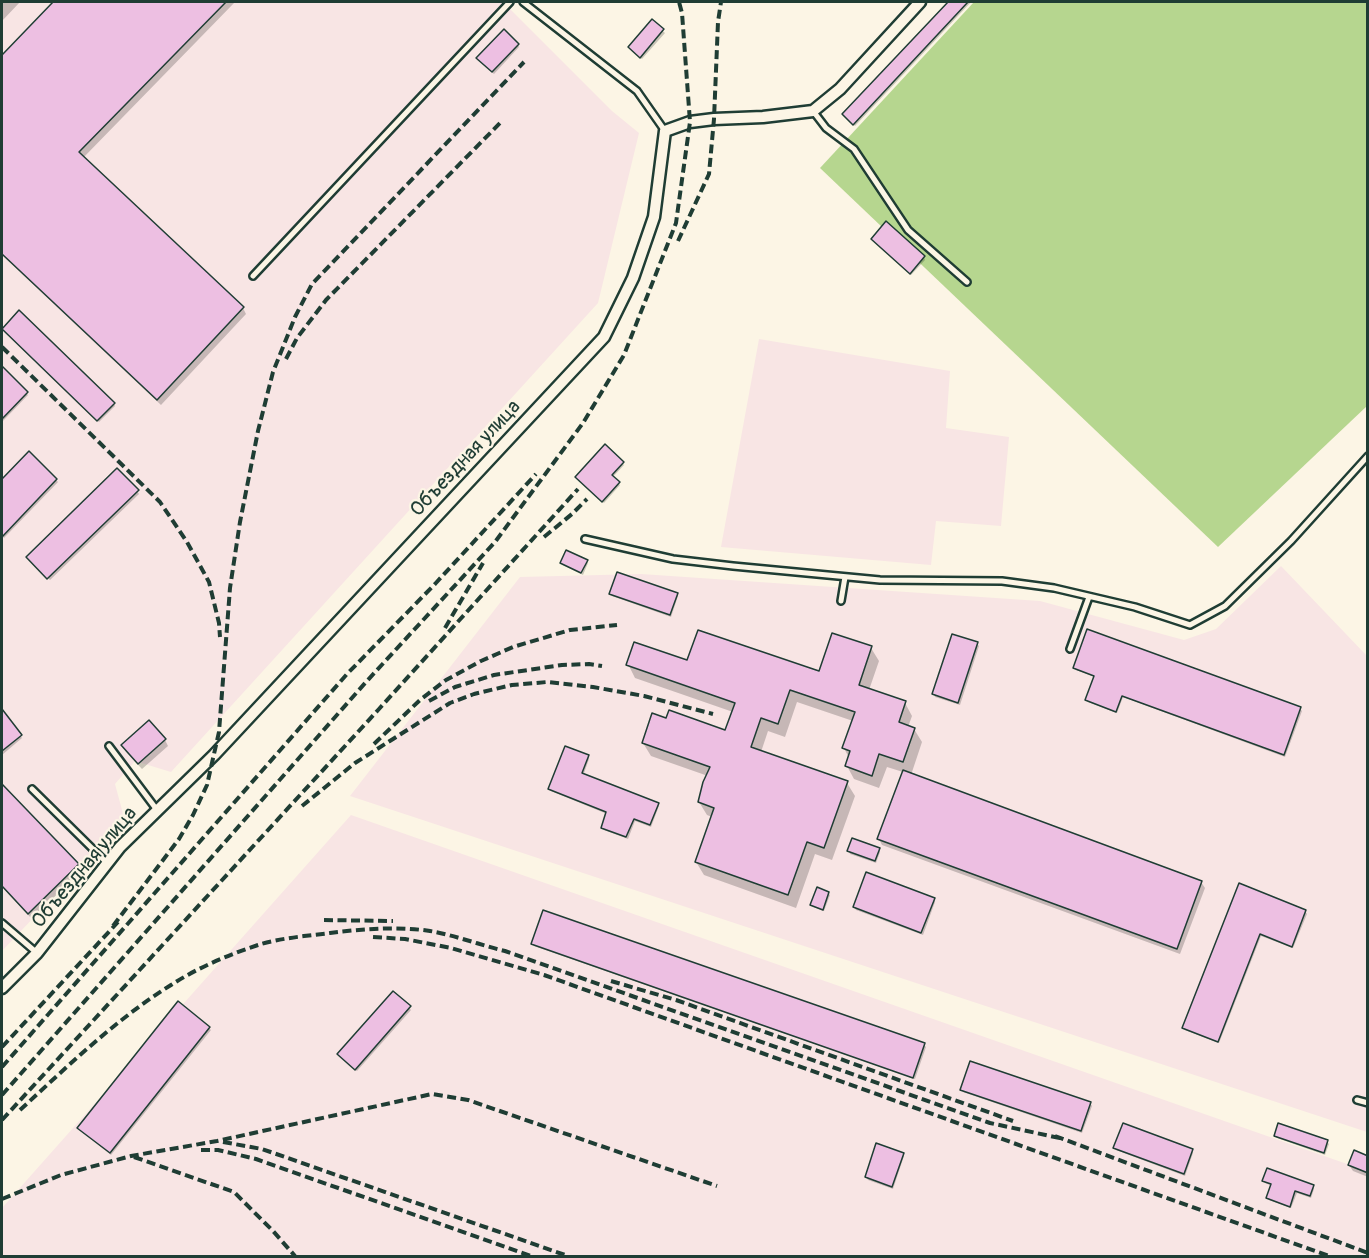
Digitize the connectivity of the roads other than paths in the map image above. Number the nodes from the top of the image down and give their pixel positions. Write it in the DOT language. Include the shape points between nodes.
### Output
graph roads {
  1 [pos="510,2"];
  2 [pos="523,2"];
  3 [pos="920,2"];
  4 [pos="813,111"];
  5 [pos="665,131"];
  6 [pos="254,276"];
  7 [pos="967,282"];
  8 [pos="1368,456"];
  9 [pos="585,539"];
  10 [pos="845,577"];
  11 [pos="1089,597"];
  12 [pos="841,601"];
  13 [pos="1070,649"];
  14 [pos="109,746"];
  15 [pos="32,789"];
  16 [pos="158,810"];
  17 [pos="108,863"];
  18 [pos="2,923"];
  19 [pos="37,953"];
  20 [pos="2,988"];
  21 [pos="1357,1100"];
  22 [pos="1368,1103"];
  1 -- 6 [label="lane"];
  2 -- 5 [label="lane" via="637,91"];
  3 -- 4 [label="street" via="840,89"];
  4 -- 5 [label="street" via="690,122"];
  4 -- 7 [label="lane" via="826,128 854,149 908,230"];
  5 -- 16 [label="street, Объездная улица" via="654,217 633,279 604,337 214,755"];
  8 -- 11 [label="lane" via="1225,606 1190,625"];
  9 -- 10 [label="lane" via="673,559"];
  10 -- 11 [label="lane" via="1002,581"];
  10 -- 12 [label="lane"];
  11 -- 13 [label="lane"];
  14 -- 16 [label="lane"];
  15 -- 17 [label="lane"];
  16 -- 17 [label="street, Объездная улица"];
  17 -- 19 [label="street, Объездная улица"];
  18 -- 19 [label="lane"];
  19 -- 20 [label="street, Объездная улица"];
  21 -- 22 [label="lane"];
}
